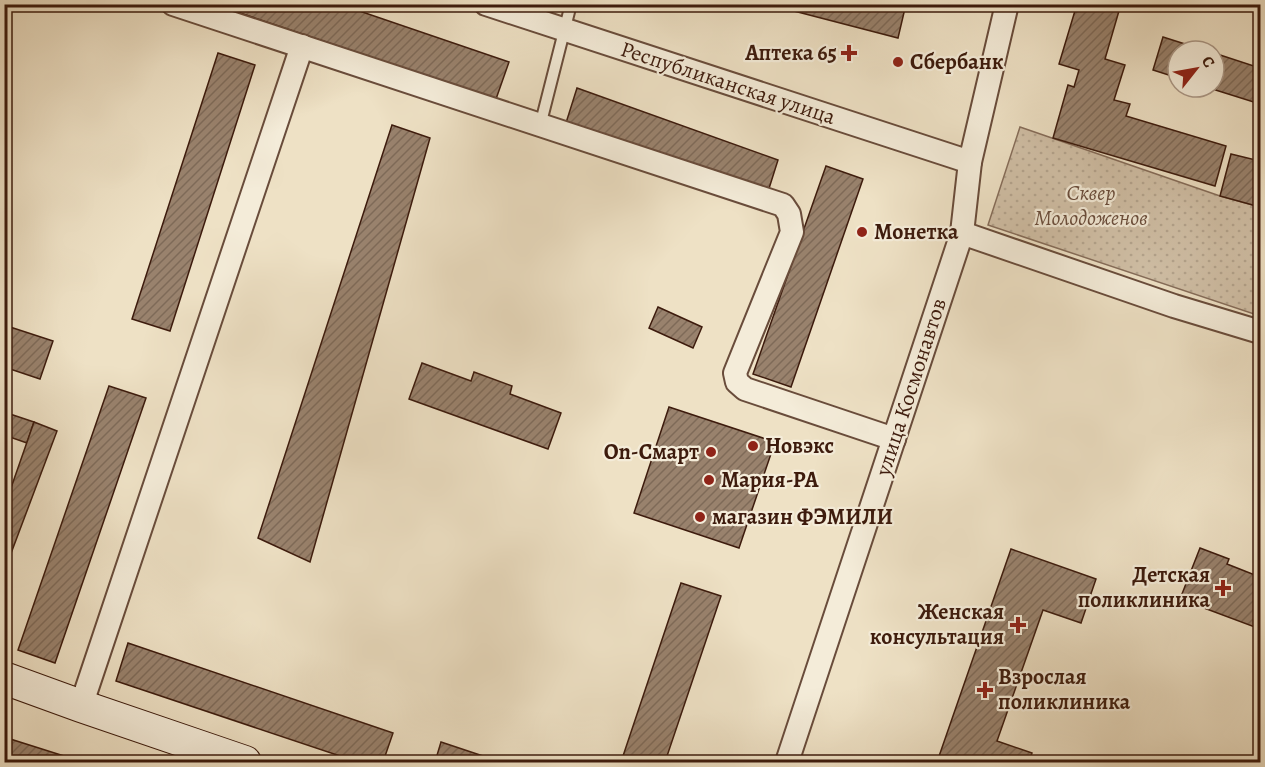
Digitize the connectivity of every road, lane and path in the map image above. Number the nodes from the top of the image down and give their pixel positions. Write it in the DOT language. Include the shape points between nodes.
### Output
graph roads {
  1 [pos="173,4"];
  2 [pos="486,4"];
  3 [pos="571,4"];
  4 [pos="1006,4"];
  5 [pos="565,30"];
  6 [pos="302,46"];
  7 [pos="540,126"];
  8 [pos="970,162"];
  9 [pos="962,233"];
  10 [pos="1260,332"];
  11 [pos="894,438"];
  12 [pos="4,678"];
  13 [pos="81,706"];
  14 [pos="246,762"];
  15 [pos="787,762"];
  1 -- 6 [label="street"];
  2 -- 5 [label="street, Республиканская улица"];
  3 -- 5 [label="lane"];
  4 -- 8 [label="street, улица Космонавтов"];
  5 -- 7 [label="lane"];
  5 -- 8 [label="street, Республиканская улица"];
  6 -- 7 [label="street"];
  6 -- 13 [label="street"];
  7 -- 11 [label="street" via="783,205 792,232 735,373 736,382 746,389"];
  8 -- 9 [label="street, улица Космонавтов"];
  9 -- 10 [label="street"];
  9 -- 11 [label="street, улица Космонавтов"];
  11 -- 15 [label="street, улица Космонавтов"];
  12 -- 13 [label="street"];
  13 -- 14 [label="street"];
}
